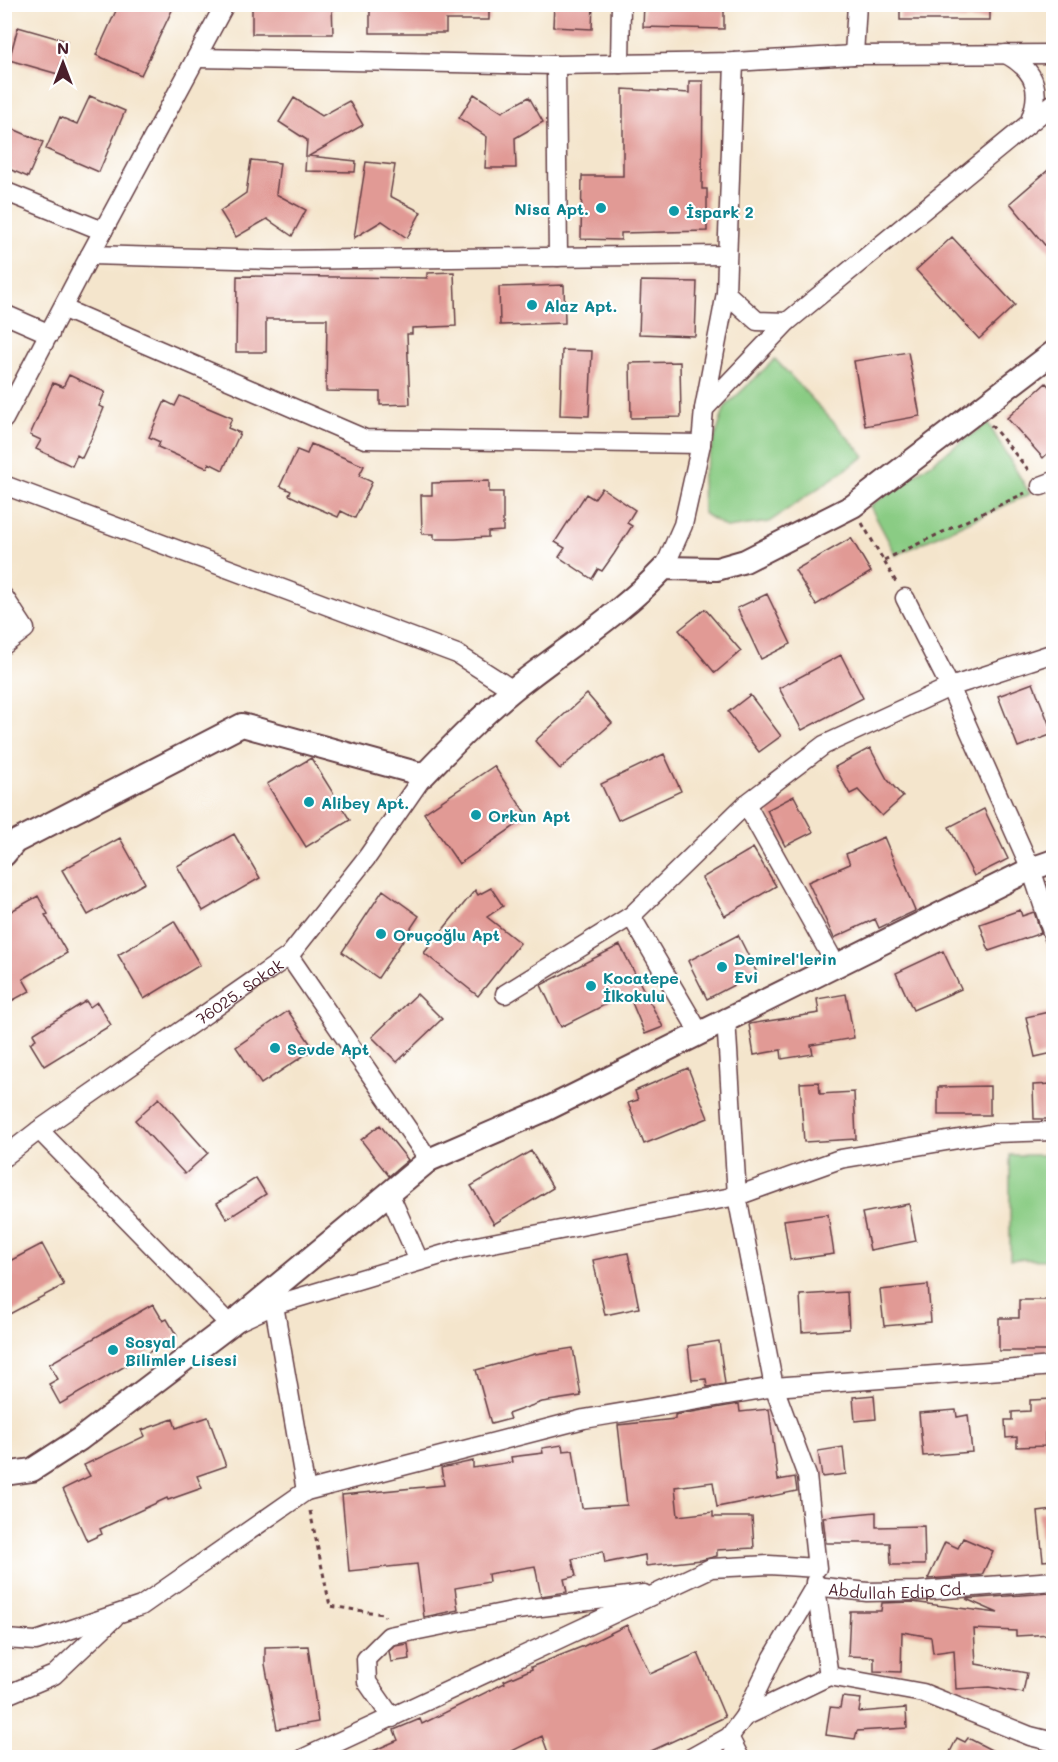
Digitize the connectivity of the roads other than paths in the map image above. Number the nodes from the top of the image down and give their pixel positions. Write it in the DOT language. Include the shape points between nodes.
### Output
graph roads {
  1 [pos="225,4"];
  2 [pos="621,4"];
  3 [pos="857,4"];
  4 [pos="1006,54"];
  5 [pos="1053,54"];
  6 [pos="855,55"];
  7 [pos="198,58"];
  8 [pos="734,62"];
  9 [pos="556,64"];
  10 [pos="620,64"];
  11 [pos="1053,103"];
  12 [pos="1029,123"];
  13 [pos="4,191"];
  14 [pos="103,231"];
  15 [pos="90,255"];
  16 [pos="726,255"];
  17 [pos="558,257"];
  18 [pos="726,293"];
  19 [pos="64,309"];
  20 [pos="4,314"];
  21 [pos="787,322"];
  22 [pos="50,334"];
  23 [pos="1053,352"];
  24 [pos="704,409"];
  25 [pos="4,419"];
  26 [pos="701,444"];
  27 [pos="4,485"];
  28 [pos="664,568"];
  29 [pos="4,597"];
  30 [pos="905,598"];
  31 [pos="4,645"];
  32 [pos="1053,653"];
  33 [pos="950,687"];
  34 [pos="513,690"];
  35 [pos="424,775"];
  36 [pos="746,804"];
  37 [pos="4,855"];
  38 [pos="1053,861"];
  39 [pos="1031,869"];
  40 [pos="631,916"];
  41 [pos="1053,938"];
  42 [pos="289,956"];
  43 [pos="836,965"];
  44 [pos="505,994"];
  45 [pos="726,1018"];
  46 [pos="699,1032"];
  47 [pos="39,1130"];
  48 [pos="1053,1131"];
  49 [pos="4,1157"];
  50 [pos="429,1160"];
  51 [pos="389,1193"];
  52 [pos="737,1196"];
  53 [pos="419,1261"];
  54 [pos="274,1305"];
  55 [pos="230,1325"];
  56 [pos="1053,1366"];
  57 [pos="774,1387"];
  58 [pos="4,1463"];
  59 [pos="33,1470"];
  60 [pos="4,1474"];
  61 [pos="306,1491"];
  62 [pos="816,1577"];
  63 [pos="1053,1581"];
  64 [pos="660,1592"];
  65 [pos="119,1613"];
  66 [pos="4,1639"];
  67 [pos="829,1676"];
  68 [pos="4,1696"];
  69 [pos="744,1717"];
  70 [pos="392,1718"];
  71 [pos="729,1737"];
  72 [pos="1053,1742"];
  73 [pos="311,1756"];
  74 [pos="691,1758"];
  75 [pos="740,1758"];
  1 -- 7 [label="street"];
  2 -- 10 [label="street"];
  3 -- 6 [label="street"];
  4 -- 5 [label="street"];
  4 -- 6 [label="street"];
  4 -- 12 [label="street" via="1022,62 1031,75 1036,90"];
  6 -- 8 [label="street"];
  7 -- 9 [label="street"];
  7 -- 14 [label="street"];
  8 -- 10 [label="street"];
  8 -- 16 [label="street"];
  9 -- 10 [label="street"];
  9 -- 17 [label="street"];
  11 -- 12 [label="street"];
  12 -- 21 [label="street"];
  13 -- 14 [label="street"];
  14 -- 15 [label="street"];
  15 -- 17 [label="street" via="271,260"];
  15 -- 19 [label="street"];
  16 -- 17 [label="street"];
  16 -- 18 [label="street"];
  18 -- 21 [label="street" via="757,321"];
  18 -- 24 [label="street"];
  19 -- 22 [label="street"];
  19 -- 26 [label="street" via="365,440"];
  20 -- 22 [label="street"];
  21 -- 24 [label="street"];
  22 -- 25 [label="street"];
  23 -- 28 [label="street" via="852,506 745,561 717,569"];
  24 -- 26 [label="street"];
  26 -- 28 [label="street" via="683,525"];
  27 -- 34 [label="street" via="457,654"];
  28 -- 34 [label="street" via="632,600"];
  29 -- 31 [label="street" via="25,629"];
  30 -- 33 [label="street"];
  32 -- 33 [label="street"];
  33 -- 36 [label="street" via="824,745"];
  33 -- 39 [label="street"];
  34 -- 35 [label="street"];
  35 -- 37 [label="street" via="242,725 15,842"];
  35 -- 42 [label="street, 76025. Sokak" via="368,856"];
  36 -- 40 [label="street"];
  36 -- 43 [label="street"];
  38 -- 39 [label="street"];
  39 -- 41 [label="street"];
  39 -- 43 [label="street"];
  40 -- 44 [label="street"];
  40 -- 46 [label="street"];
  42 -- 47 [label="street, 76025. Sokak"];
  42 -- 50 [label="street"];
  43 -- 45 [label="street"];
  45 -- 46 [label="street"];
  45 -- 52 [label="street"];
  46 -- 50 [label="street" via="545,1110"];
  47 -- 49 [label="street, 76025. Sokak"];
  47 -- 55 [label="street"];
  48 -- 52 [label="street" via="994,1133 840,1160"];
  50 -- 51 [label="street"];
  51 -- 53 [label="street"];
  51 -- 55 [label="street"];
  52 -- 53 [label="street" via="461,1249"];
  52 -- 57 [label="street"];
  53 -- 54 [label="street"];
  54 -- 55 [label="street"];
  54 -- 61 [label="street"];
  55 -- 59 [label="street"];
  56 -- 57 [label="street"];
  57 -- 61 [label="street" via="584,1419"];
  57 -- 62 [label="street" via="807,1476"];
  58 -- 59 [label="street"];
  59 -- 60 [label="street"];
  61 -- 65 [label="street" via="141,1606"];
  62 -- 63 [label="street, Abdullah Edip Cd." via="867,1592"];
  62 -- 64 [label="street" via="769,1565 711,1568"];
  62 -- 67 [label="street"];
  62 -- 69 [label="street, Abdullah Edip Cd."];
  64 -- 70 [label="street"];
  64 -- 70 [label="street" via="517,1610 389,1636 366,1659 367,1682"];
  65 -- 66 [label="street" via="36,1641"];
  65 -- 68 [label="street" via="54,1675"];
  67 -- 69 [label="street"];
  67 -- 72 [label="street" via="923,1693"];
  69 -- 71 [label="street, Abdullah Edip Cd."];
  70 -- 73 [label="street"];
  71 -- 74 [label="street, Abdullah Edip Cd."];
  71 -- 75 [label="street"];
}
